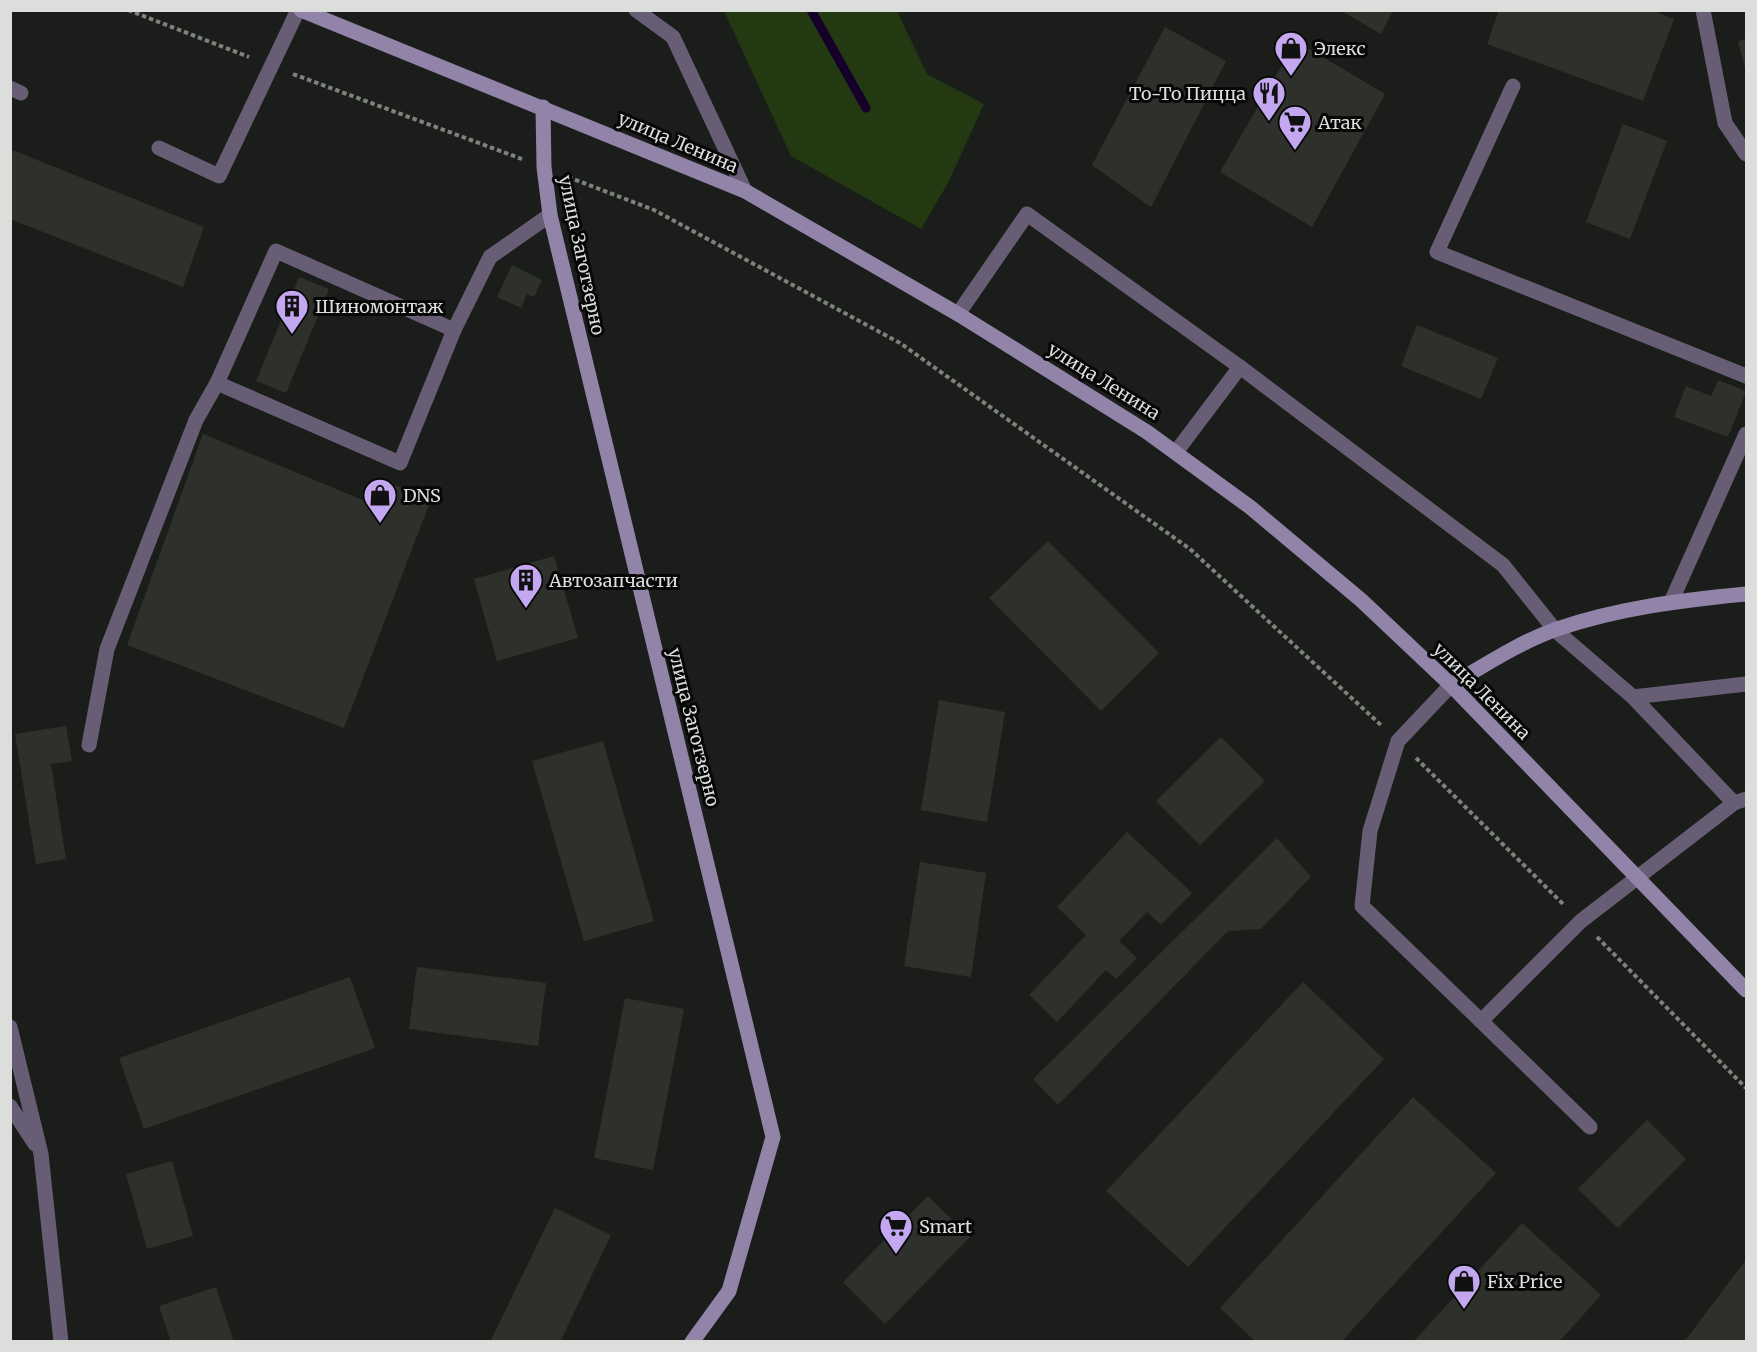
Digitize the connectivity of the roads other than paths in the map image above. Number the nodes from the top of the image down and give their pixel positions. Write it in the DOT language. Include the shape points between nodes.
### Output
graph roads {
  1 [pos="299,10"];
  2 [pos="636,10"];
  3 [pos="1703,10"];
  4 [pos="1513,86"];
  5 [pos="543,107"];
  6 [pos="159,148"];
  7 [pos="1746,154"];
  8 [pos="745,191"];
  9 [pos="549,215"];
  10 [pos="958,314"];
  11 [pos="454,330"];
  12 [pos="1240,367"];
  13 [pos="1746,375"];
  14 [pos="217,383"];
  15 [pos="1746,434"];
  16 [pos="1176,452"];
  17 [pos="1746,594"];
  18 [pos="1671,602"];
  19 [pos="1555,630"];
  20 [pos="1746,684"];
  21 [pos="1452,685"];
  22 [pos="1633,697"];
  23 [pos="89,745"];
  24 [pos="1740,801"];
  25 [pos="1636,877"];
  26 [pos="1746,990"];
  27 [pos="1481,1021"];
  28 [pos="10,1027"];
  29 [pos="10,1106"];
  30 [pos="1590,1127"];
  31 [pos="41,1154"];
  32 [pos="62,1341"];
  33 [pos="692,1341"];
  1 -- 5 [label="main road, улица Ленина"];
  1 -- 6 [label="lane" via="219,176"];
  2 -- 8 [label="lane" via="673,37"];
  3 -- 7 [label="lane" via="1725,123"];
  4 -- 13 [label="lane" via="1437,252"];
  5 -- 8 [label="main road, улица Ленина"];
  5 -- 9 [label="main road, улица Заготзерно"];
  8 -- 10 [label="main road, улица Ленина"];
  9 -- 11 [label="lane" via="490,257"];
  9 -- 33 [label="main road, улица Заготзерно" via="773,1137 729,1291"];
  10 -- 12 [label="lane" via="1027,214"];
  10 -- 16 [label="main road, улица Ленина"];
  11 -- 14 [label="lane" via="276,250"];
  11 -- 14 [label="lane" via="400,463"];
  12 -- 16 [label="lane"];
  12 -- 19 [label="lane" via="1503,565"];
  14 -- 23 [label="lane" via="196,420 108,649"];
  15 -- 18 [label="lane"];
  16 -- 21 [label="main road, улица Ленина" via="1250,507"];
  17 -- 18 [label="main road"];
  18 -- 19 [label="main road"];
  19 -- 21 [label="main road"];
  19 -- 22 [label="lane"];
  20 -- 22 [label="lane"];
  21 -- 25 [label="main road, улица Ленина"];
  21 -- 27 [label="lane" via="1398,741 1370,831 1362,906"];
  22 -- 24 [label="lane"];
  24 -- 25 [label="lane"];
  25 -- 26 [label="main road, улица Ленина"];
  25 -- 27 [label="lane" via="1581,921"];
  27 -- 30 [label="lane"];
  28 -- 31 [label="lane"];
  29 -- 31 [label="lane"];
  31 -- 32 [label="lane"];
}
